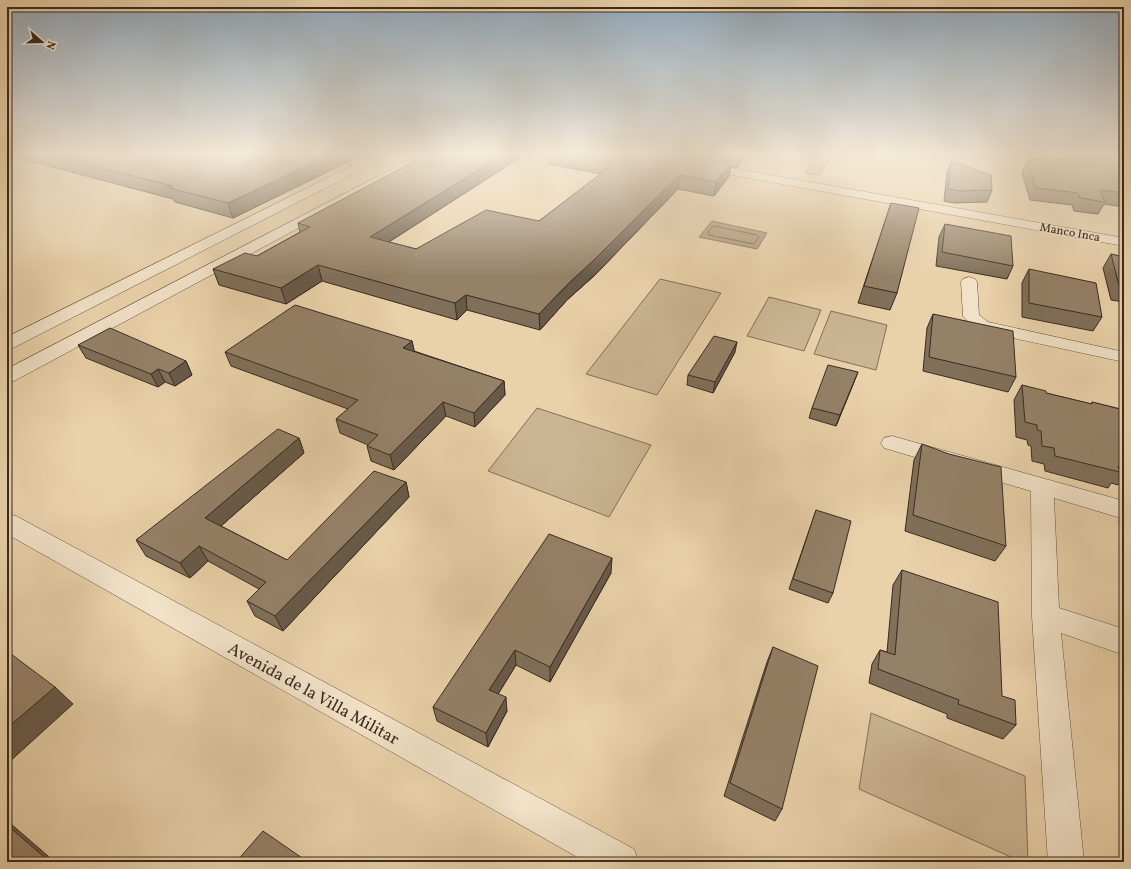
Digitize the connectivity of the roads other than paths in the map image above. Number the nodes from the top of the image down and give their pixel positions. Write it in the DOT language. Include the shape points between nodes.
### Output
graph roads {
  1 [pos="301,196"];
  2 [pos="349,196"];
  3 [pos="864,196"];
  4 [pos="208,242"];
  5 [pos="1124,242"];
  6 [pos="241,253"];
  7 [pos="969,282"];
  8 [pos="75,310"];
  9 [pos="110,322"];
  10 [pos="7,344"];
  11 [pos="1124,357"];
  12 [pos="7,377"];
  13 [pos="892,443"];
  14 [pos="1042,486"];
  15 [pos="1124,510"];
  16 [pos="7,523"];
  17 [pos="1046,616"];
  18 [pos="1124,642"];
  19 [pos="621,862"];
  20 [pos="1066,862"];
  1 -- 4 [label="street"];
  2 -- 6 [label="street"];
  3 -- 5 [label="street, Manco Inca"];
  4 -- 6 [label="street"];
  4 -- 8 [label="street"];
  6 -- 9 [label="street"];
  7 -- 11 [label="street" via="971,316 982,326"];
  8 -- 9 [label="street"];
  8 -- 10 [label="street"];
  9 -- 12 [label="street"];
  13 -- 14 [label="street"];
  14 -- 15 [label="street"];
  14 -- 17 [label="street"];
  16 -- 19 [label="street, Avenida de la Villa Militar"];
  17 -- 18 [label="street"];
  17 -- 20 [label="street"];
}
